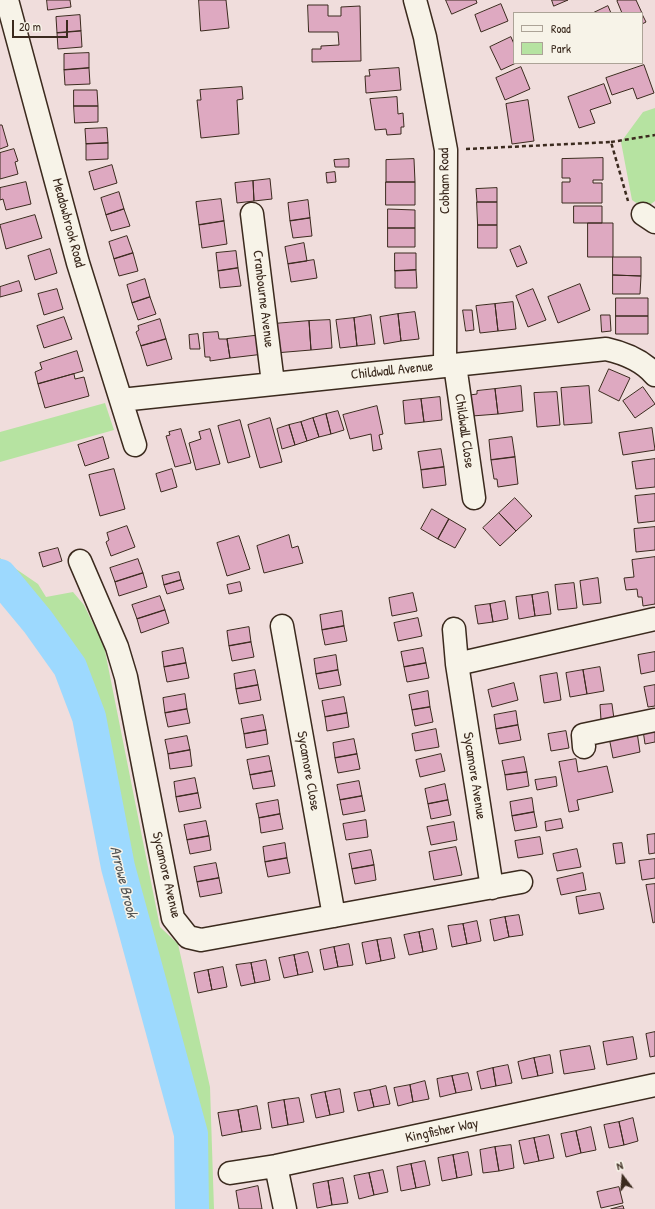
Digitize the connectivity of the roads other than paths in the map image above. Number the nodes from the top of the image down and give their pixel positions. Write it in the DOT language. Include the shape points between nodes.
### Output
graph roads {
  1 [pos="7,0"];
  2 [pos="415,0"];
  3 [pos="252,214"];
  4 [pos="450,365"];
  5 [pos="652,365"];
  6 [pos="273,383"];
  7 [pos="121,400"];
  8 [pos="134,445"];
  9 [pos="474,498"];
  10 [pos="80,561"];
  11 [pos="655,619"];
  12 [pos="282,626"];
  13 [pos="454,629"];
  14 [pos="457,664"];
  15 [pos="655,720"];
  16 [pos="584,747"];
  17 [pos="521,882"];
  18 [pos="492,888"];
  19 [pos="334,916"];
  20 [pos="655,1085"];
  21 [pos="655,1091"];
  22 [pos="276,1166"];
  23 [pos="230,1173"];
  24 [pos="285,1209"];
  1 -- 7 [label="street, Meadowbrook Road" via="78,263"];
  2 -- 4 [label="street, Cobham Road" via="425,37 446,150"];
  3 -- 6 [label="street, Cranbourne Avenue"];
  4 -- 5 [label="street, Childwall Avenue" via="606,349"];
  4 -- 6 [label="street, Childwall Avenue"];
  4 -- 9 [label="street, Childwall Close"];
  6 -- 7 [label="street, Childwall Avenue"];
  7 -- 8 [label="street, Meadowbrook Road"];
  10 -- 19 [label="street, Sycamore Avenue" via="117,647 126,677 170,905 173,918 180,928 188,937 201,940"];
  11 -- 14 [label="street"];
  12 -- 19 [label="street, Sycamore Close"];
  13 -- 14 [label="street, Sycamore Avenue"];
  14 -- 18 [label="street, Sycamore Avenue"];
  15 -- 16 [label="street" via="583,735"];
  17 -- 18 [label="street, Sycamore Avenue"];
  18 -- 19 [label="street, Sycamore Avenue"];
  20 -- 21 [label="street, Kingfisher Way"];
  20 -- 22 [label="street, Kingfisher Way"];
  22 -- 23 [label="street, Kingfisher Way"];
  22 -- 24 [label="street"];
}
